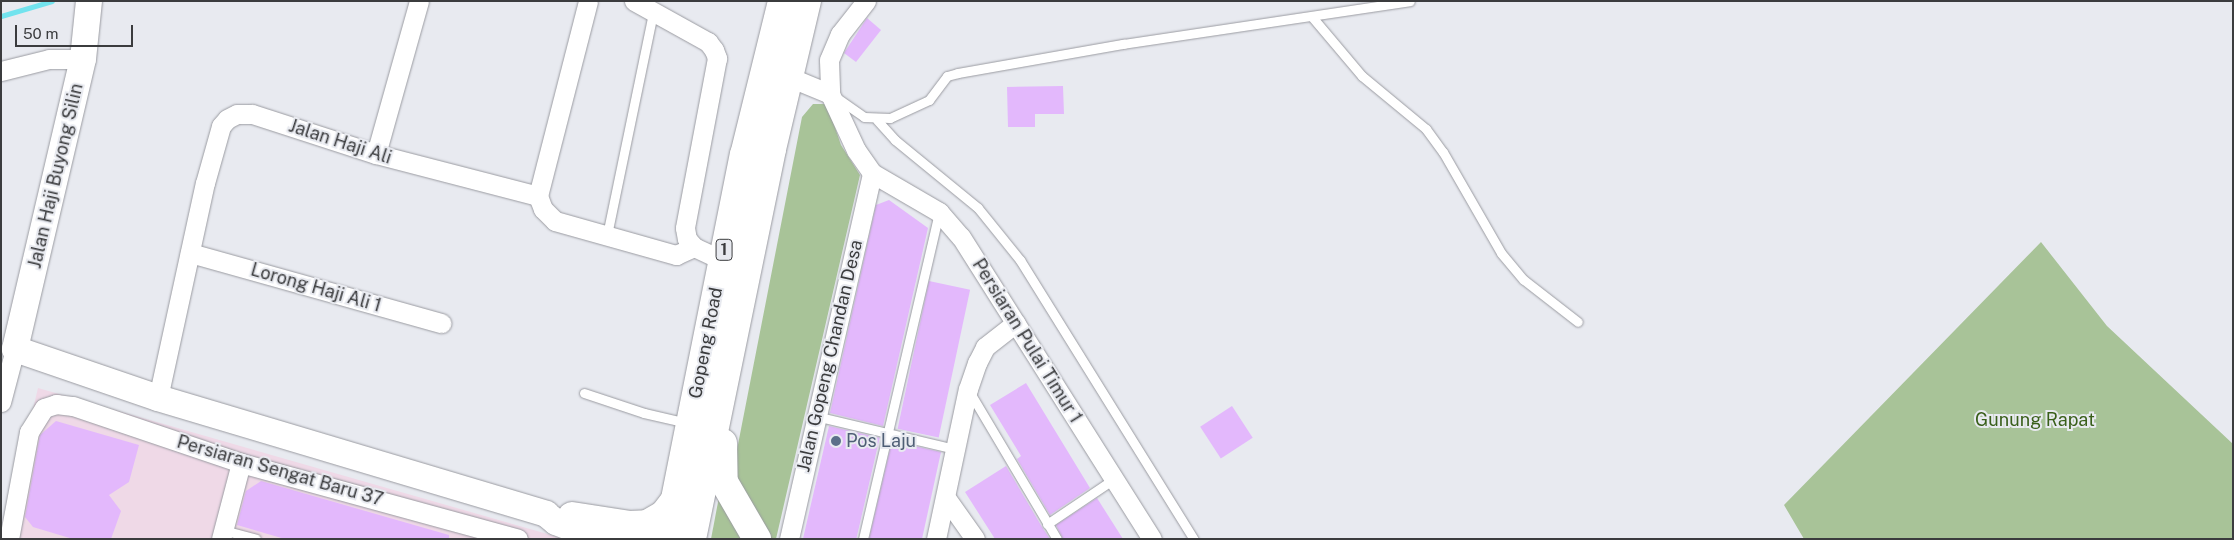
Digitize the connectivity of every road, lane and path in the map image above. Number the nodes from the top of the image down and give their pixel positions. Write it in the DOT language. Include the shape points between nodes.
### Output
graph roads {
  1 [pos="419,1"];
  2 [pos="588,1"];
  3 [pos="634,1"];
  4 [pos="782,1"];
  5 [pos="789,1"];
  6 [pos="807,1"];
  7 [pos="866,1"];
  8 [pos="1410,1"];
  9 [pos="89,11"];
  10 [pos="653,12"];
  11 [pos="1313,18"];
  12 [pos="83,59"];
  13 [pos="1,71"];
  14 [pos="789,77"];
  15 [pos="830,94"];
  16 [pos="877,120"];
  17 [pos="376,154"];
  18 [pos="744,154"];
  19 [pos="872,173"];
  20 [pos="538,196"];
  21 [pos="939,212"];
  22 [pos="608,234"];
  23 [pos="694,247"];
  24 [pos="190,253"];
  25 [pos="722,260"];
  26 [pos="1578,322"];
  27 [pos="442,323"];
  28 [pos="1016,323"];
  29 [pos="15,349"];
  30 [pos="968,389"];
  31 [pos="722,392"];
  32 [pos="584,393"];
  33 [pos="3,395"];
  34 [pos="158,398"];
  35 [pos="815,416"];
  36 [pos="690,424"];
  37 [pos="885,435"];
  38 [pos="955,449"];
  39 [pos="241,463"];
  40 [pos="1114,479"];
  41 [pos="484,496"];
  42 [pos="946,498"];
  43 [pos="674,501"];
  44 [pos="546,514"];
  45 [pos="572,516"];
  46 [pos="1047,524"];
  47 [pos="476,533"];
  48 [pos="222,534"];
  49 [pos="1,536"];
  50 [pos="10,539"];
  51 [pos="256,539"];
  52 [pos="518,539"];
  53 [pos="600,539"];
  54 [pos="649,539"];
  55 [pos="666,539"];
  56 [pos="679,539"];
  57 [pos="692,539"];
  58 [pos="756,539"];
  59 [pos="789,539"];
  60 [pos="863,539"];
  61 [pos="936,539"];
  62 [pos="974,539"];
  63 [pos="1057,539"];
  64 [pos="1152,539"];
  65 [pos="1194,539"];
  1 -- 17 [label="street"];
  2 -- 20 [label="street"];
  3 -- 10 [label="street"];
  4 -- 18 [label="highway, Gopeng Road / 1"];
  5 -- 14 [label="highway" via="782,37"];
  6 -- 14 [label="highway, Gopeng Road / 1"];
  7 -- 15 [label="street" via="834,45 829,60"];
  8 -- 11 [label="lane"];
  9 -- 12 [label="street, Jalan Haji Buyong Silin"];
  10 -- 22 [label="lane"];
  10 -- 23 [label="street" via="708,42 717,58 685,228 687,239"];
  11 -- 16 [label="lane" via="1122,44 958,73 947,76 929,100 917,108"];
  11 -- 26 [label="lane" via="1362,76 1426,130 1443,152 1501,253 1524,280"];
  12 -- 13 [label="street" via="49,59"];
  12 -- 29 [label="street, Jalan Haji Buyong Silin"];
  14 -- 15 [label="street"];
  14 -- 18 [label="highway" via="768,91 753,142"];
  14 -- 31 [label="highway, Gopeng Road / 1"];
  15 -- 16 [label="lane" via="864,117"];
  15 -- 19 [label="street" via="856,150"];
  16 -- 65 [label="lane" via="895,140 978,208 1020,260"];
  17 -- 20 [label="street, Jalan Haji Ali"];
  17 -- 24 [label="street, Jalan Haji Ali" via="252,114 237,114 227,119 221,126 205,183"];
  18 -- 25 [label="highway, Gopeng Road / 1"];
  19 -- 21 [label="street, Persiaran Pulai Timur 1"];
  19 -- 35 [label="street, Jalan Gopeng Chandan Desa"];
  20 -- 22 [label="street" via="543,209 555,221"];
  21 -- 28 [label="street, Persiaran Pulai Timur 1" via="961,236"];
  21 -- 37 [label="lane"];
  22 -- 23 [label="street" via="676,255"];
  23 -- 25 [label="street"];
  24 -- 27 [label="street, Lorong Haji Ali 1"];
  24 -- 34 [label="street, Jalan Haji Ali"];
  25 -- 36 [label="highway, Gopeng Road / 1"];
  28 -- 30 [label="street" via="985,347"];
  28 -- 40 [label="street, Persiaran Pulai Timur 1"];
  29 -- 33 [label="street"];
  29 -- 34 [label="street"];
  30 -- 38 [label="street"];
  30 -- 46 [label="lane"];
  31 -- 56 [label="highway" via="703,435"];
  31 -- 57 [label="highway, Gopeng Road / 1"];
  31 -- 58 [label="highway" via="725,409 724,482"];
  32 -- 36 [label="lane"];
  34 -- 41 [label="street"];
  35 -- 37 [label="lane"];
  35 -- 59 [label="street, Jalan Gopeng Chandan Desa"];
  36 -- 43 [label="highway, Gopeng Road / 1"];
  37 -- 38 [label="lane"];
  37 -- 60 [label="lane"];
  38 -- 42 [label="street"];
  39 -- 47 [label="street, Persiaran Sengat Baru 37"];
  39 -- 48 [label="street"];
  39 -- 50 [label="street, Persiaran Sengat Baru 37" via="73,406 56,404 44,408 29,432"];
  40 -- 46 [label="lane"];
  40 -- 64 [label="street, Persiaran Pulai Timur 1"];
  41 -- 44 [label="street"];
  41 -- 47 [label="street"];
  42 -- 61 [label="street"];
  42 -- 62 [label="street"];
  43 -- 45 [label="highway" via="664,514 647,524 630,525"];
  43 -- 55 [label="highway, Gopeng Road / 1"];
  44 -- 45 [label="street" via="559,512"];
  44 -- 53 [label="street" via="556,522"];
  45 -- 54 [label="street"];
  46 -- 63 [label="lane"];
  47 -- 52 [label="street, Persiaran Sengat Baru 37"];
  48 -- 51 [label="lane"];
  49 -- 50 [label="street"];
}
